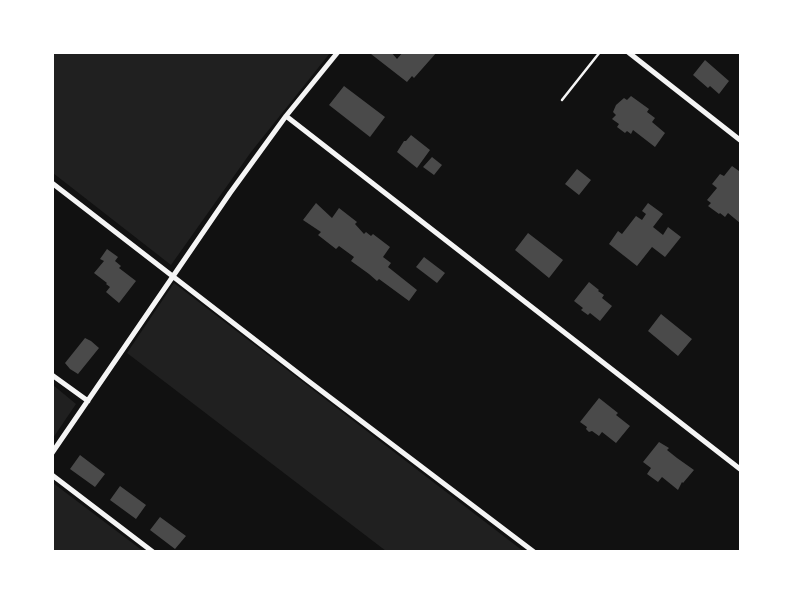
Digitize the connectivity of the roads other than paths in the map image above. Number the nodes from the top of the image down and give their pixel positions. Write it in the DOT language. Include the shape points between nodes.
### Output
graph roads {
  1 [pos="338,52"];
  2 [pos="600,52"];
  3 [pos="628,52"];
  4 [pos="562,100"];
  5 [pos="286,116"];
  6 [pos="740,140"];
  7 [pos="52,183"];
  8 [pos="172,277"];
  9 [pos="52,375"];
  10 [pos="88,401"];
  11 [pos="52,453"];
  12 [pos="740,469"];
  13 [pos="52,474"];
  14 [pos="153,552"];
  15 [pos="534,552"];
  1 -- 5 [label="street"];
  2 -- 4 [label="lane"];
  3 -- 6 [label="street"];
  5 -- 8 [label="street"];
  5 -- 12 [label="street"];
  7 -- 8 [label="street"];
  8 -- 10 [label="street"];
  8 -- 15 [label="street"];
  9 -- 10 [label="street"];
  10 -- 11 [label="street"];
  13 -- 14 [label="street"];
}
